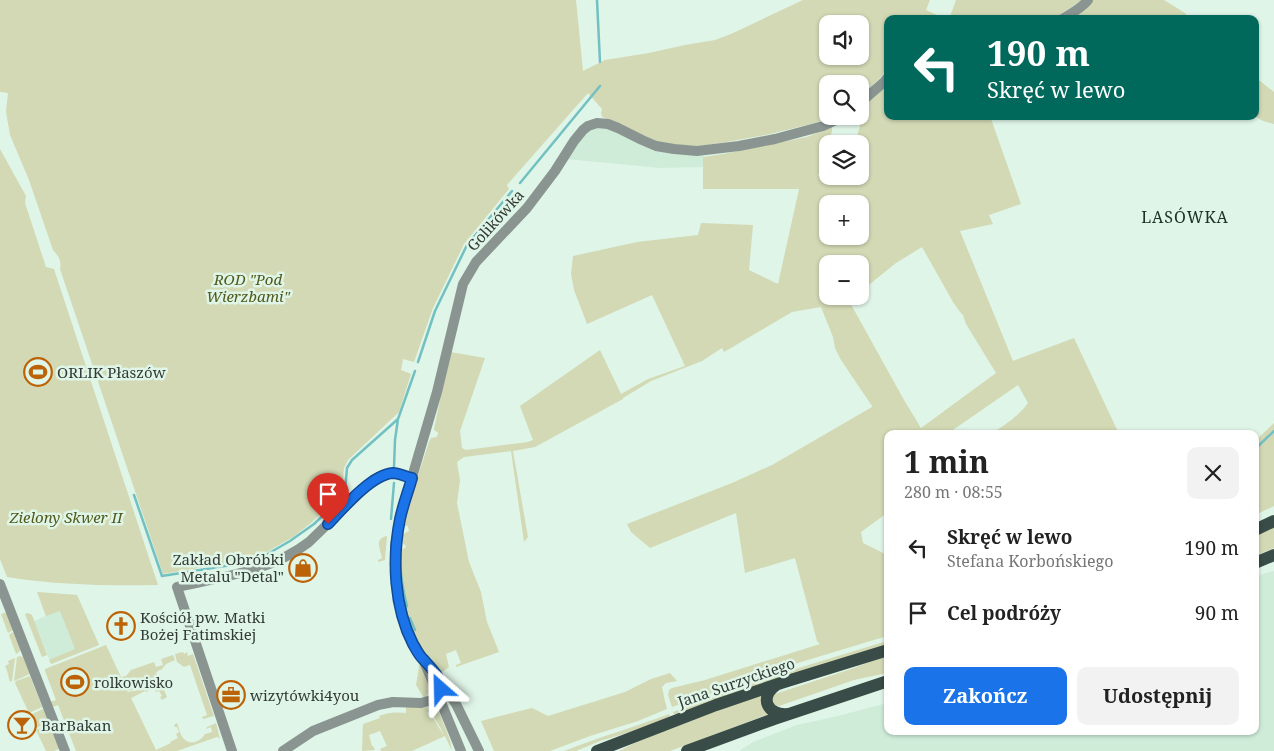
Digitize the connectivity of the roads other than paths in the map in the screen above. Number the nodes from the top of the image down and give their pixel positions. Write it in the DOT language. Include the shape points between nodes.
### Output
graph roads {
  1 [pos="1088,0"];
  2 [pos="1069,15"];
  3 [pos="884,82"];
  4 [pos="869,95"];
  5 [pos="825,125"];
  6 [pos="412,478"];
  7 [pos="1274,521"];
  8 [pos="1259,528"];
  9 [pos="1274,555"];
  10 [pos="1259,561"];
  11 [pos="0,584"];
  12 [pos="884,651"];
  13 [pos="422,659"];
  14 [pos="440,681"];
  15 [pos="884,682"];
  16 [pos="781,683"];
  17 [pos="439,698"];
  18 [pos="790,713"];
  19 [pos="461,714"];
  20 [pos="65,751"];
  21 [pos="232,751"];
  22 [pos="282,751"];
  23 [pos="462,751"];
  24 [pos="479,751"];
  25 [pos="597,751"];
  26 [pos="688,751"];
  1 -- 2 [label="street"];
  3 -- 4 [label="street"];
  5 -- 6 [label="street, Golikówka" via="775,139 697,151 656,146 608,124 597,123 585,128 527,208 476,262 464,284 438,392"];
  6 -- 13 [label="street, Golikówka" via="400,518 395,570 406,626"];
  6 -- 21 [label="street" via="394,473 373,480 309,542 282,559 243,573 177,587"];
  7 -- 8 [label="main road"];
  9 -- 10 [label="main road"];
  11 -- 20 [label="street"];
  12 -- 16 [label="main road, Jana Surzyckiego"];
  13 -- 14 [label="street, Golikówka"];
  13 -- 17 [label="street, Golikówka"];
  14 -- 17 [label="street, Golikówka"];
  14 -- 19 [label="street, Golikówka"];
  15 -- 18 [label="main road"];
  16 -- 18 [label="main road" via="769,691 767,704 776,713"];
  16 -- 25 [label="main road, Jana Surzyckiego"];
  17 -- 19 [label="street, Golikówka" via="450,702"];
  17 -- 22 [label="street" via="421,703 393,702 378,706 313,731"];
  17 -- 23 [label="street, Golikówka"];
  18 -- 26 [label="main road"];
  19 -- 24 [label="street, Golikówka"];
}
